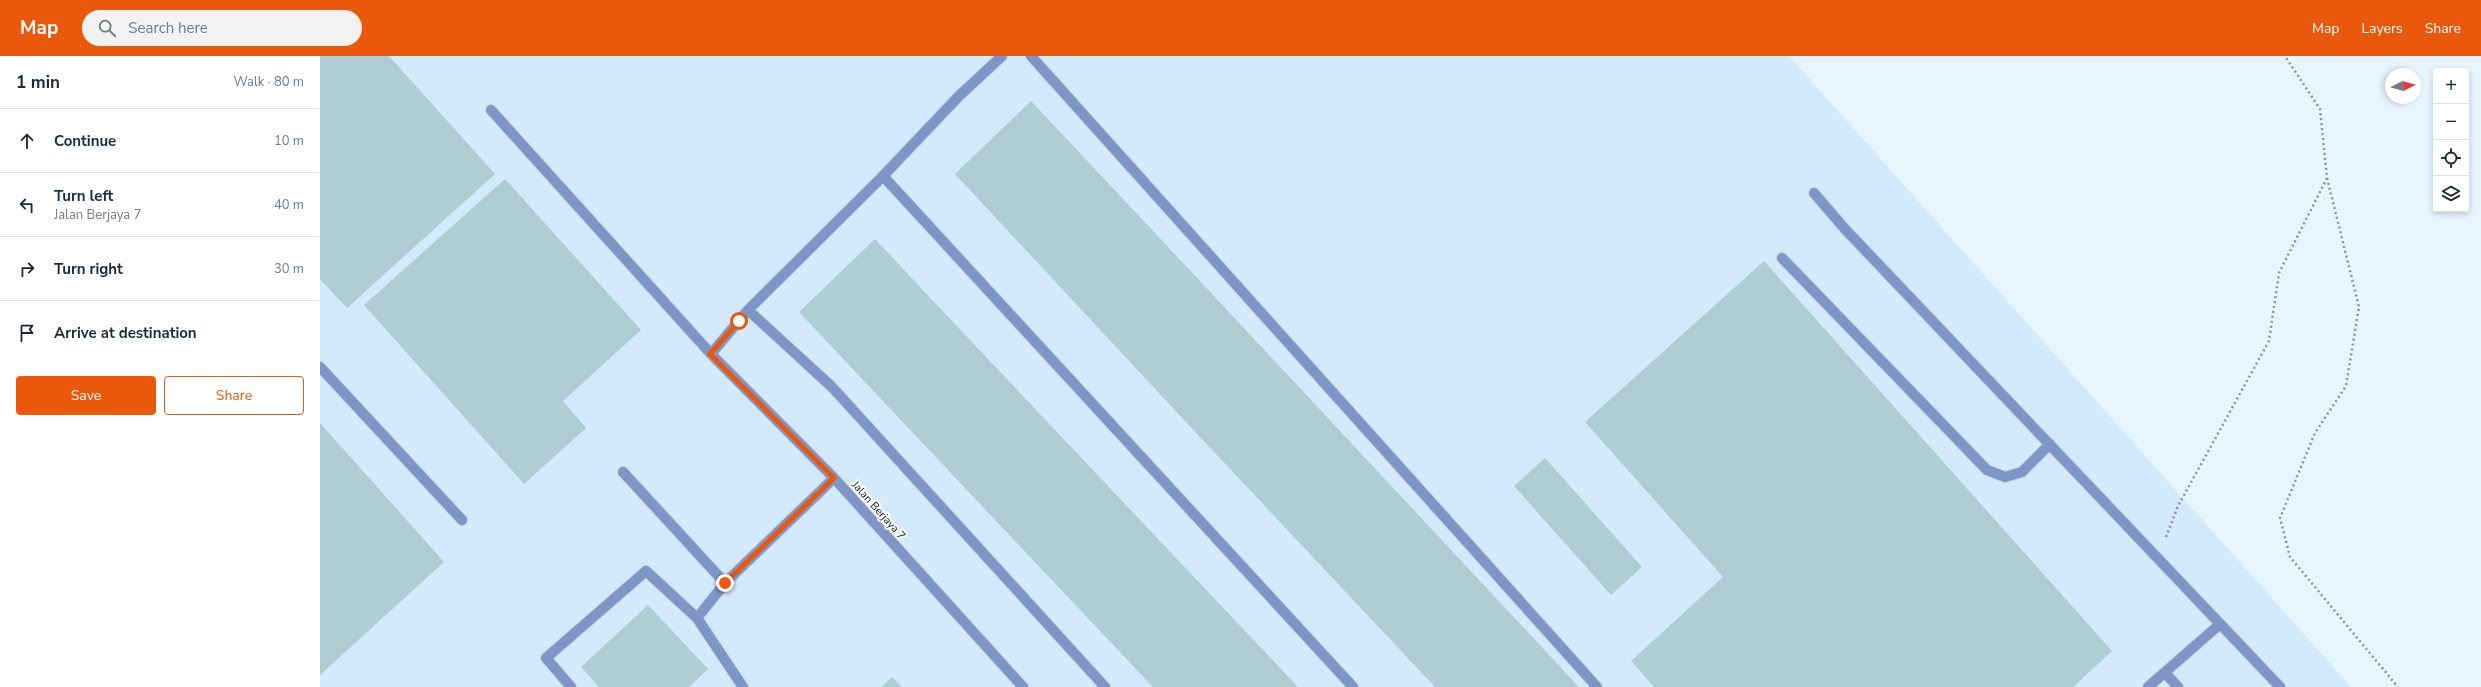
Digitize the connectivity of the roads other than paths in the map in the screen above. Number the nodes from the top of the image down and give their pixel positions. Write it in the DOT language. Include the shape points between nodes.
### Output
graph roads {
  1 [pos="1002,56"];
  2 [pos="1031,56"];
  3 [pos="491,110"];
  4 [pos="883,176"];
  5 [pos="1814,193"];
  6 [pos="1782,258"];
  7 [pos="748,310"];
  8 [pos="710,354"];
  9 [pos="320,367"];
  10 [pos="2050,444"];
  11 [pos="623,472"];
  12 [pos="834,478"];
  13 [pos="462,520"];
  14 [pos="725,583"];
  15 [pos="697,618"];
  16 [pos="2220,624"];
  17 [pos="2165,673"];
  18 [pos="571,687"];
  19 [pos="743,687"];
  20 [pos="1023,687"];
  21 [pos="1105,687"];
  22 [pos="1353,687"];
  23 [pos="1597,687"];
  24 [pos="2148,687"];
  25 [pos="2178,687"];
  26 [pos="2280,687"];
  1 -- 4 [label="street" via="959,96"];
  2 -- 23 [label="street"];
  3 -- 8 [label="street, Jalan Berjaya 7"];
  4 -- 7 [label="street"];
  4 -- 22 [label="street"];
  5 -- 10 [label="street" via="1845,229"];
  6 -- 10 [label="street" via="1988,470 2005,477 2022,472"];
  7 -- 8 [label="street"];
  7 -- 21 [label="street" via="832,387"];
  8 -- 12 [label="street, Jalan Berjaya 7"];
  9 -- 13 [label="street"];
  10 -- 16 [label="street"];
  11 -- 14 [label="street"];
  12 -- 14 [label="street"];
  12 -- 20 [label="street, Jalan Berjaya 7"];
  14 -- 15 [label="street"];
  15 -- 18 [label="street" via="646,571 546,658"];
  15 -- 19 [label="street"];
  16 -- 17 [label="street"];
  16 -- 26 [label="street"];
  17 -- 24 [label="street"];
  17 -- 25 [label="street"];
}
